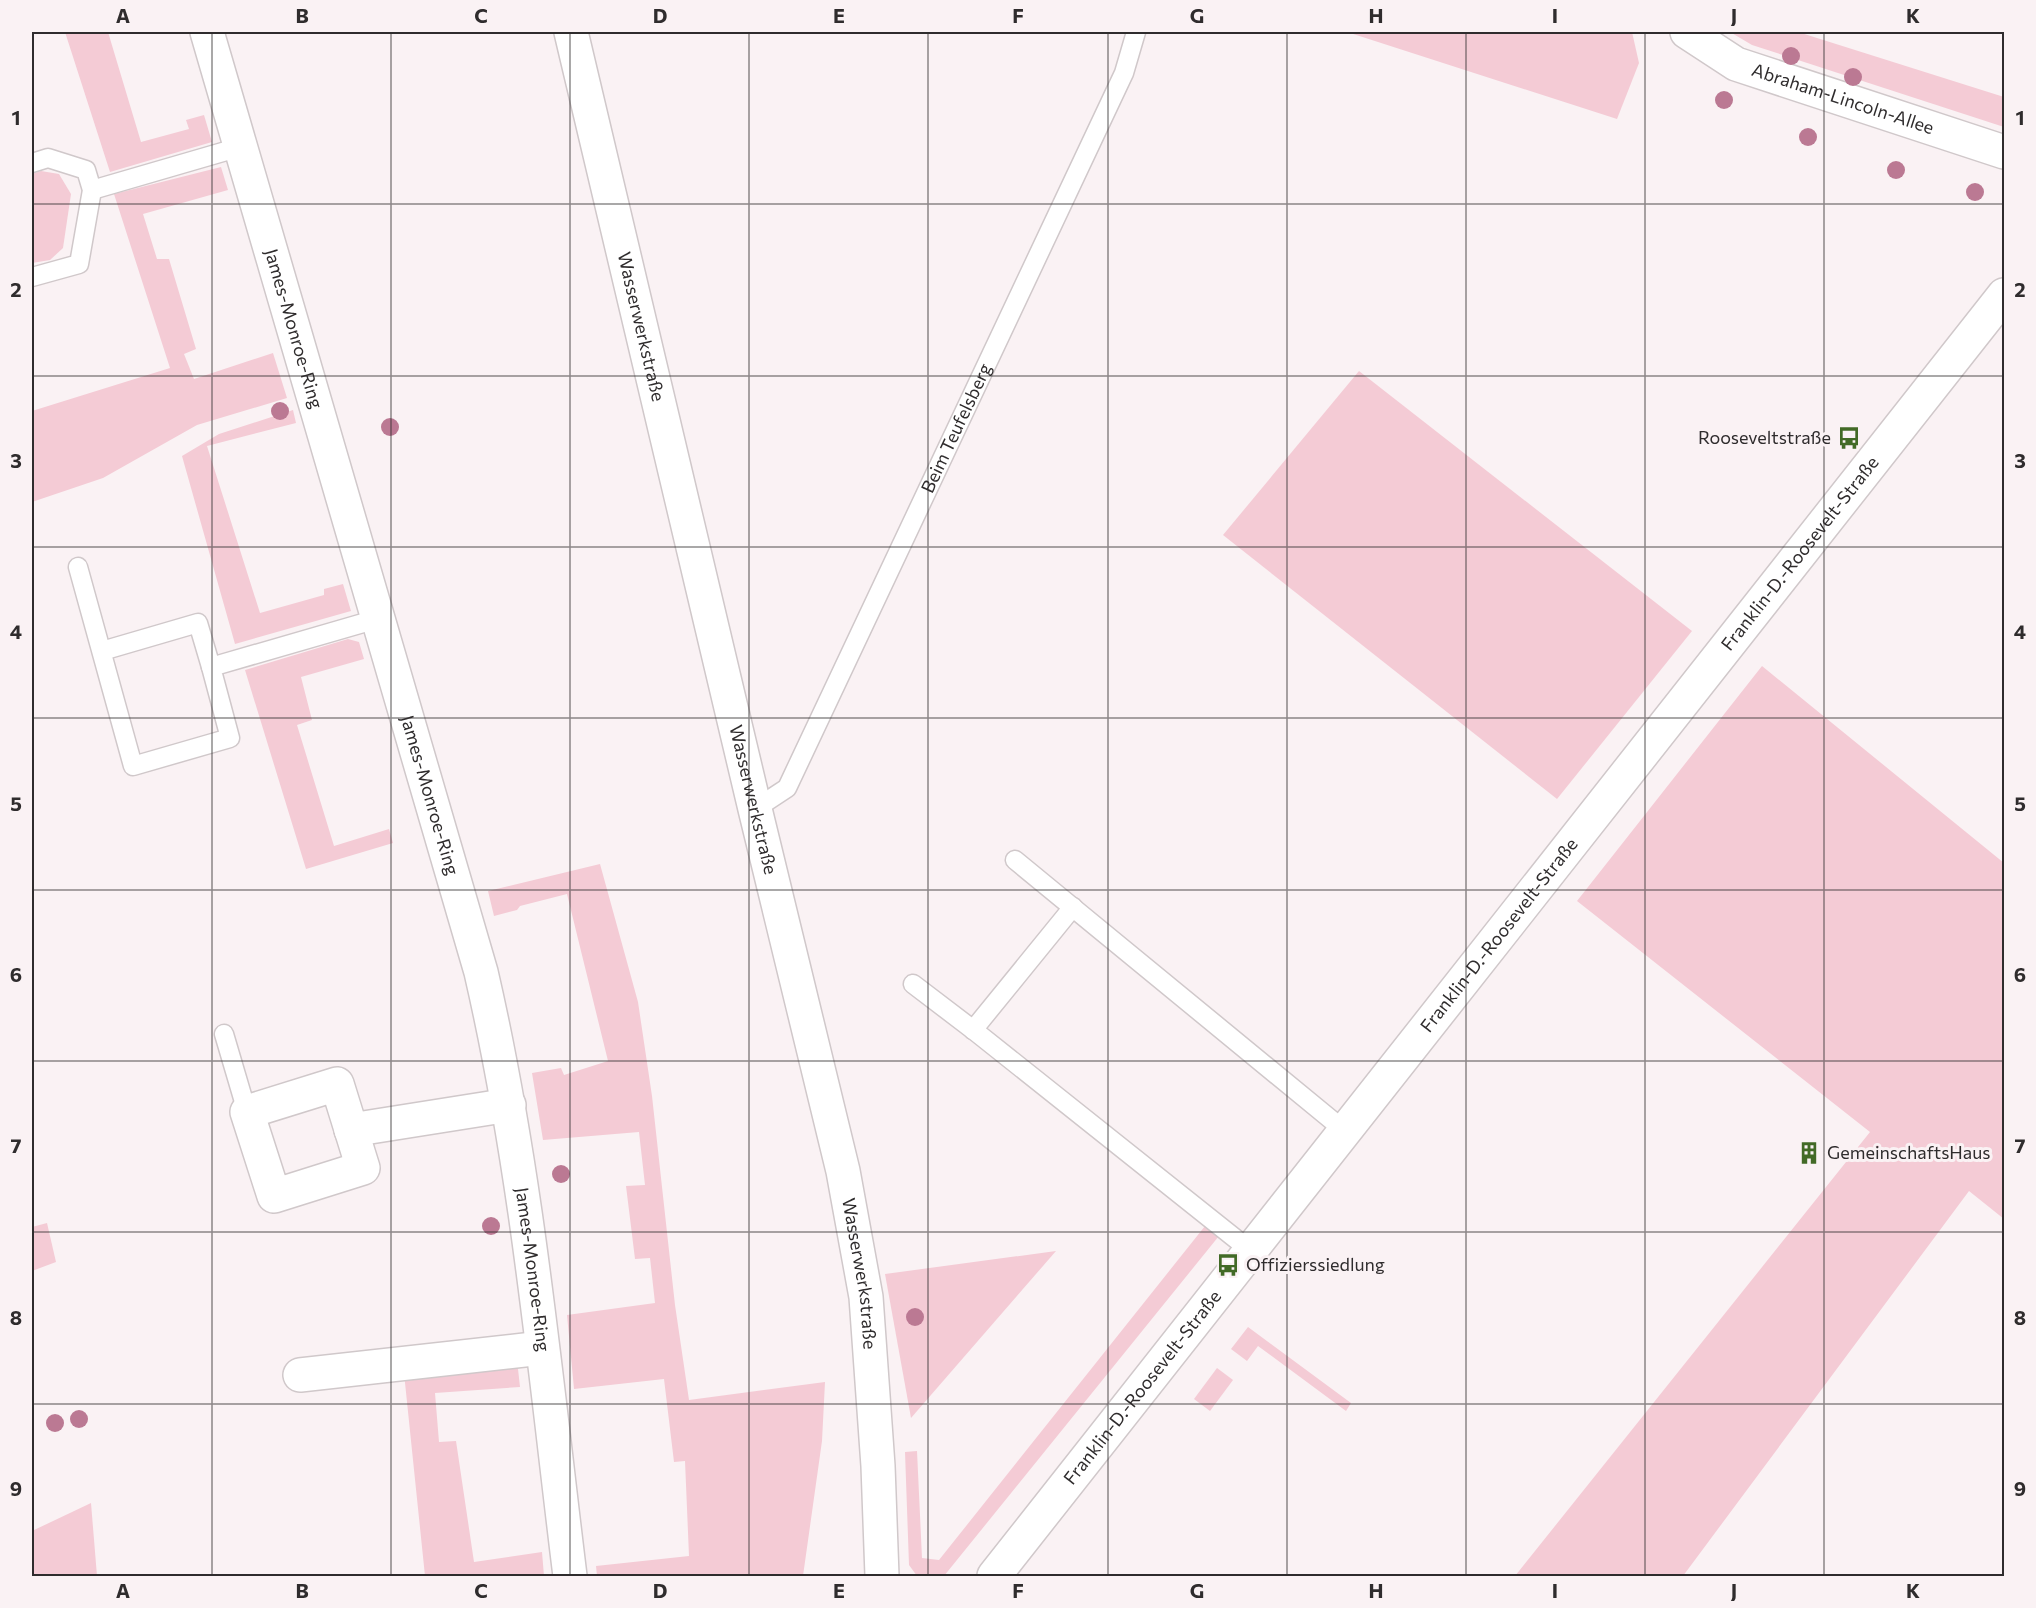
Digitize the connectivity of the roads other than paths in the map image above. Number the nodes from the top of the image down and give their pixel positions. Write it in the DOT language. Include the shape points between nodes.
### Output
graph roads {
  1 [pos="207,32"];
  2 [pos="571,32"];
  3 [pos="1136,32"];
  4 [pos="1686,32"];
  5 [pos="240,147"];
  6 [pos="2004,153"];
  7 [pos="32,163"];
  8 [pos="92,190"];
  9 [pos="32,277"];
  10 [pos="2004,295"];
  11 [pos="78,567"];
  12 [pos="377,619"];
  13 [pos="102,651"];
  14 [pos="211,667"];
  15 [pos="755,809"];
  16 [pos="1015,860"];
  17 [pos="1073,907"];
  18 [pos="913,984"];
  19 [pos="973,1030"];
  20 [pos="224,1034"];
  21 [pos="509,1105"];
  22 [pos="247,1112"];
  23 [pos="351,1130"];
  24 [pos="1345,1131"];
  25 [pos="1251,1251"];
  26 [pos="542,1348"];
  27 [pos="300,1376"];
  28 [pos="570,1576"];
  29 [pos="882,1576"];
  30 [pos="994,1576"];
  1 -- 5 [label="street, James-Monroe-Ring"];
  2 -- 15 [label="street, Wasserwerkstraße"];
  3 -- 15 [label="lane, Beim Teufelsberg" via="1124,74 787,788"];
  4 -- 6 [label="street, Abraham-Lincoln-Allee" via="1736,64"];
  5 -- 8 [label="lane"];
  5 -- 12 [label="street, James-Monroe-Ring"];
  7 -- 8 [label="lane" via="48,158 86,170"];
  8 -- 9 [label="lane" via="79,264"];
  10 -- 24 [label="street, Franklin-D.-Roosevelt-Straße"];
  11 -- 13 [label="lane"];
  12 -- 14 [label="lane"];
  12 -- 21 [label="street, James-Monroe-Ring" via="459,890"];
  13 -- 14 [label="lane" via="198,623"];
  13 -- 14 [label="lane" via="133,766 230,738"];
  15 -- 29 [label="street, Wasserwerkstraße" via="843,1171 863,1273"];
  16 -- 17 [label="lane"];
  17 -- 19 [label="lane"];
  17 -- 24 [label="lane"];
  18 -- 19 [label="lane"];
  19 -- 25 [label="lane"];
  20 -- 22 [label="lane"];
  21 -- 23 [label="street"];
  21 -- 26 [label="street, James-Monroe-Ring"];
  22 -- 23 [label="street" via="337,1084"];
  22 -- 23 [label="street" via="274,1196 363,1168"];
  24 -- 25 [label="street, Franklin-D.-Roosevelt-Straße"];
  25 -- 30 [label="street, Franklin-D.-Roosevelt-Straße"];
  26 -- 27 [label="street"];
  26 -- 28 [label="street, James-Monroe-Ring"];
}
